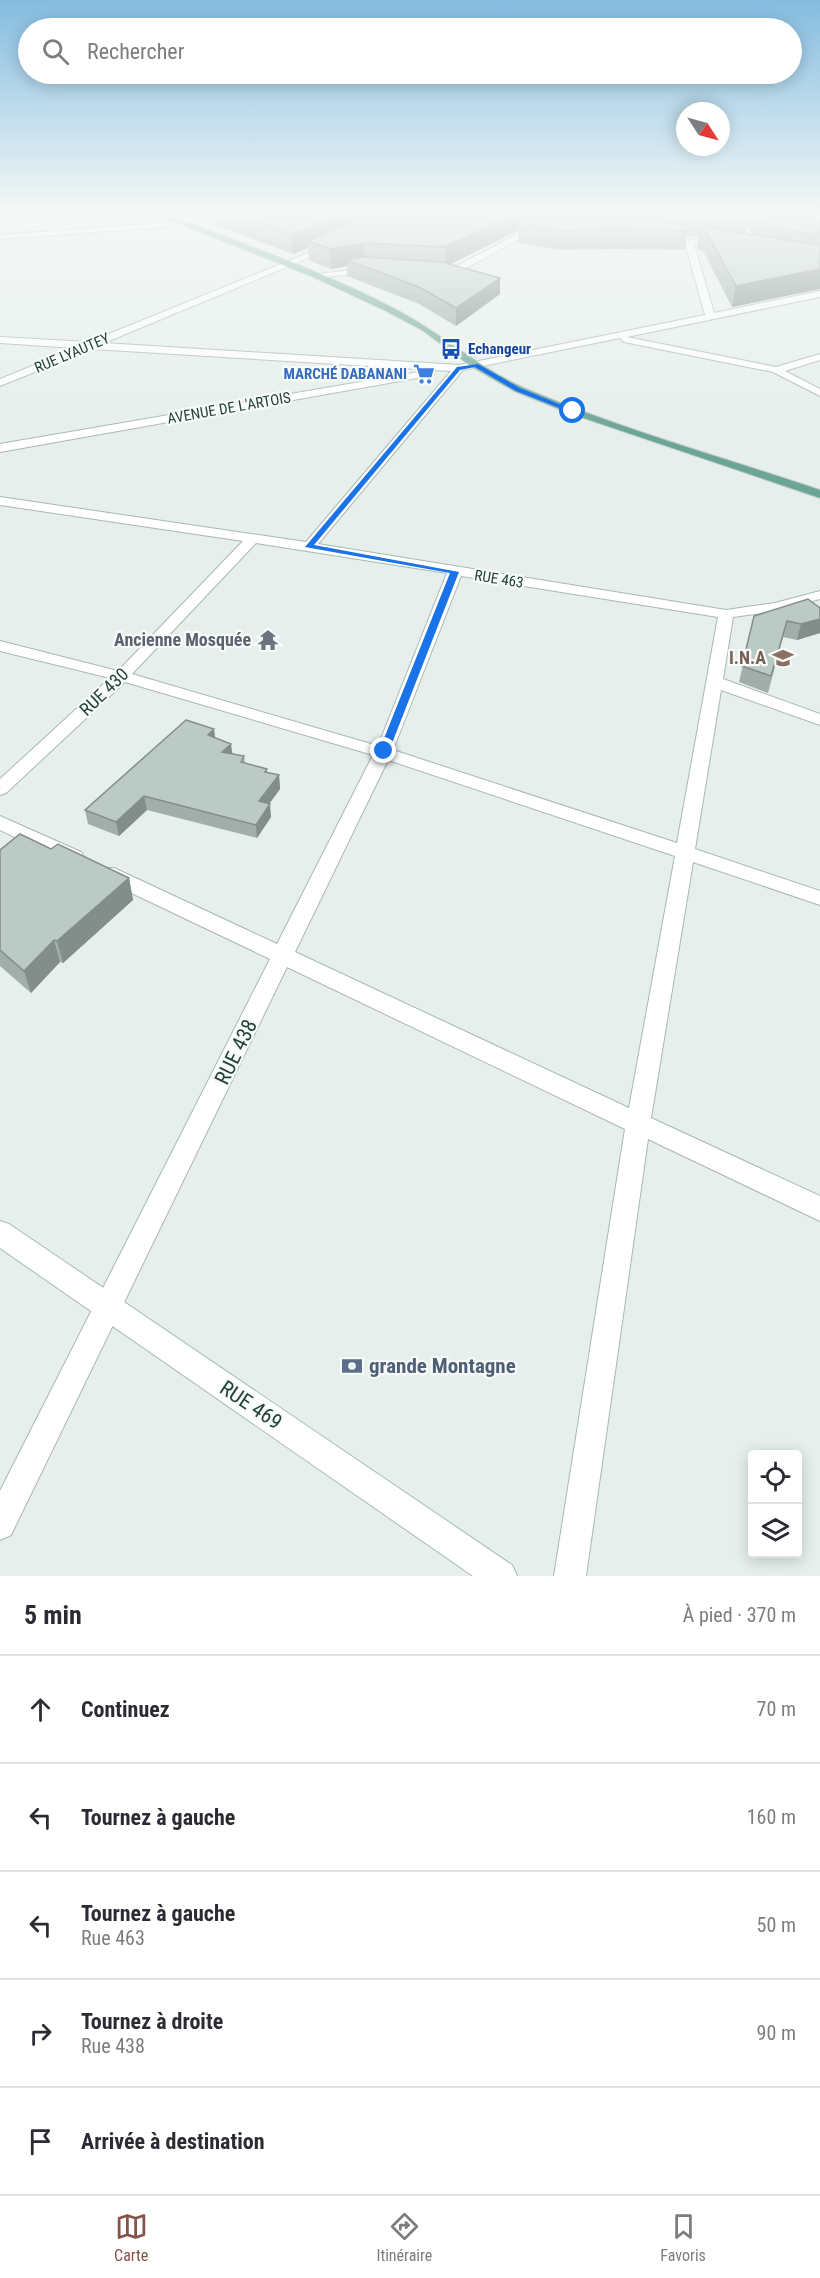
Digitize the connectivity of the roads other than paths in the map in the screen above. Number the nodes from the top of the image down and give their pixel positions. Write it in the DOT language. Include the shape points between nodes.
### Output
graph roads {
  1 [pos="238,285"];
  2 [pos="336,285"];
  3 [pos="701,285"];
  4 [pos="820,294"];
  5 [pos="711,318"];
  6 [pos="615,337"];
  7 [pos="0,340"];
  8 [pos="90,345"];
  9 [pos="820,357"];
  10 [pos="476,365"];
  11 [pos="459,368"];
  12 [pos="776,370"];
  13 [pos="0,383"];
  14 [pos="820,393"];
  15 [pos="0,448"];
  16 [pos="820,494"];
  17 [pos="3,504"];
  18 [pos="253,538"];
  19 [pos="309,547"];
  20 [pos="455,572"];
  21 [pos="820,596"];
  22 [pos="726,614"];
  23 [pos="0,646"];
  24 [pos="123,675"];
  25 [pos="716,681"];
  26 [pos="820,720"];
  27 [pos="384,751"];
  28 [pos="0,789"];
  29 [pos="0,822"];
  30 [pos="686,853"];
  31 [pos="820,898"];
  32 [pos="284,956"];
  33 [pos="638,1124"];
  34 [pos="820,1209"];
  35 [pos="0,1233"];
  36 [pos="109,1308"];
  37 [pos="0,1524"];
  38 [pos="501,1576"];
  39 [pos="570,1576"];
  1 -- 8 [label="street, RUE LYAUTEY"];
  2 -- 10 [label="main road" via="425,328"];
  3 -- 5 [label="street"];
  4 -- 5 [label="street"];
  5 -- 6 [label="street"];
  6 -- 10 [label="street"];
  6 -- 12 [label="street"];
  7 -- 8 [label="street"];
  8 -- 11 [label="street"];
  8 -- 13 [label="street, RUE LYAUTEY"];
  9 -- 12 [label="street"];
  10 -- 11 [label="street"];
  10 -- 16 [label="main road" via="518,389 573,411"];
  11 -- 15 [label="street, AVENUE DE L'ARTOIS"];
  11 -- 19 [label="street"];
  12 -- 14 [label="street"];
  17 -- 18 [label="street, RUE 463"];
  18 -- 19 [label="street, RUE 463"];
  18 -- 24 [label="street, RUE 430"];
  19 -- 20 [label="street, RUE 463"];
  20 -- 22 [label="street, RUE 463"];
  20 -- 27 [label="street, RUE 438"];
  21 -- 22 [label="street, RUE 463"];
  22 -- 25 [label="street"];
  23 -- 24 [label="street"];
  24 -- 27 [label="street"];
  24 -- 28 [label="street, RUE 430"];
  25 -- 26 [label="street"];
  25 -- 30 [label="street"];
  27 -- 30 [label="street"];
  27 -- 32 [label="street, RUE 438"];
  29 -- 32 [label="street"];
  30 -- 31 [label="street"];
  30 -- 33 [label="street"];
  32 -- 33 [label="street"];
  32 -- 36 [label="street, RUE 438"];
  33 -- 34 [label="street"];
  33 -- 39 [label="street"];
  35 -- 36 [label="street, RUE 469"];
  36 -- 37 [label="street, RUE 438"];
  36 -- 38 [label="street, RUE 469"];
}
